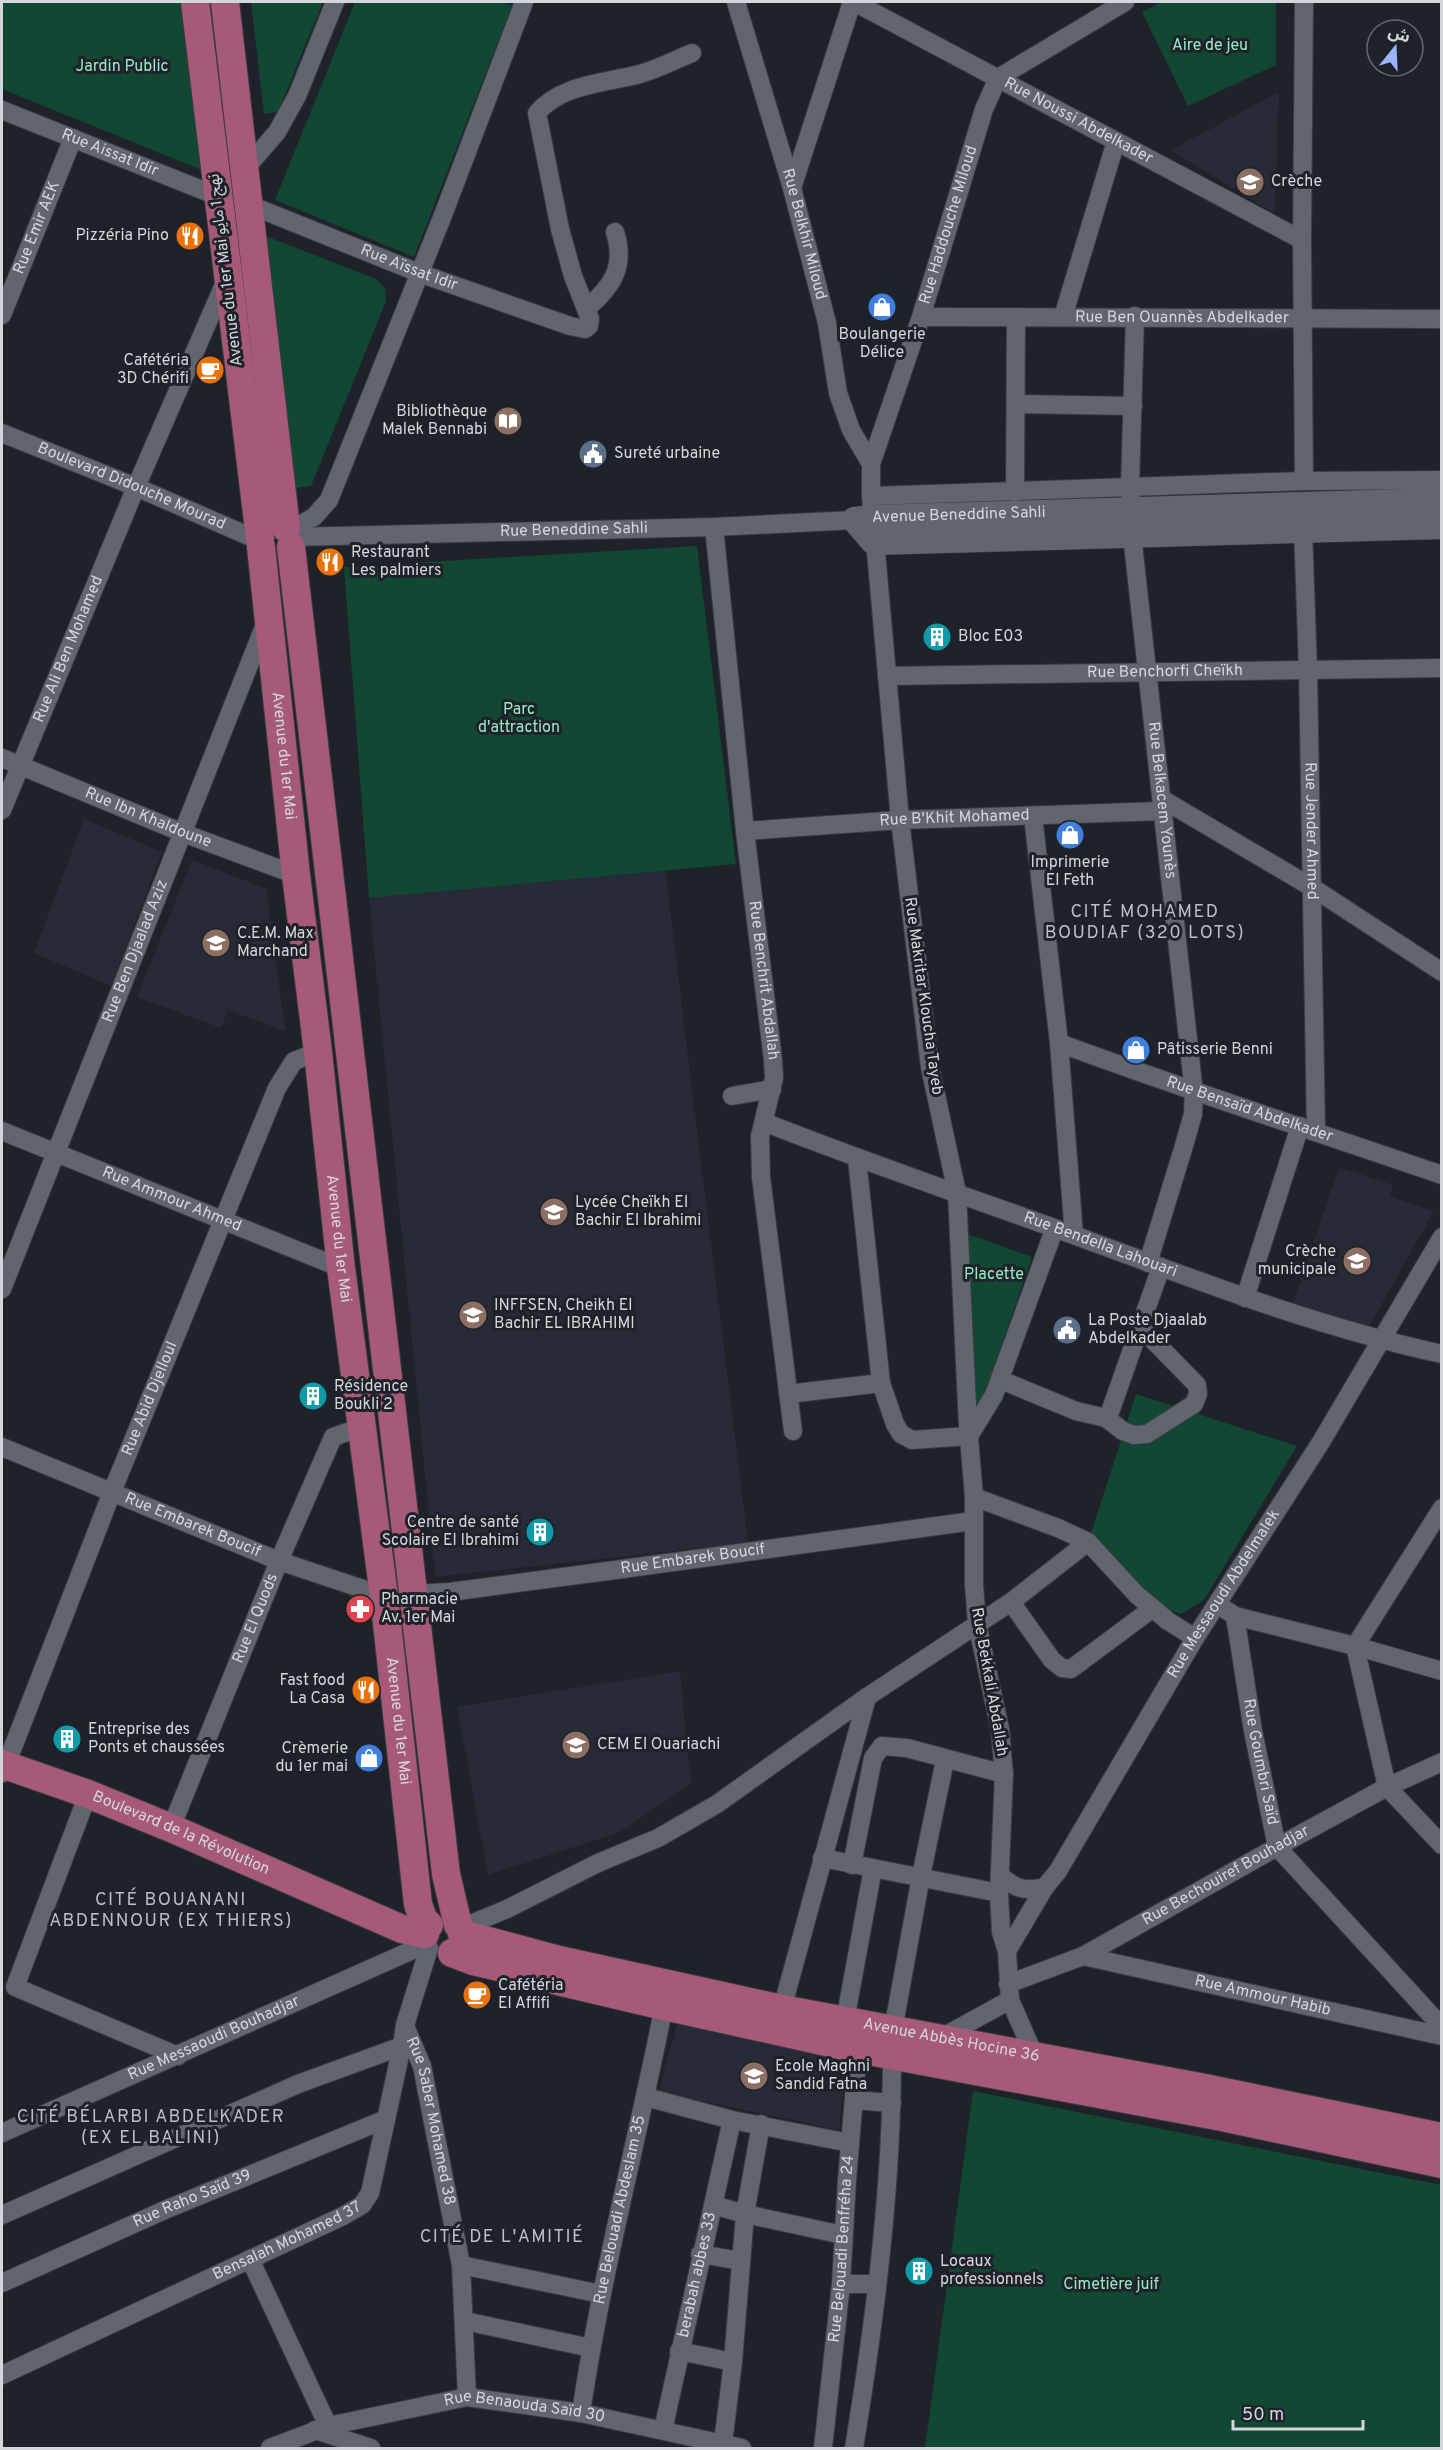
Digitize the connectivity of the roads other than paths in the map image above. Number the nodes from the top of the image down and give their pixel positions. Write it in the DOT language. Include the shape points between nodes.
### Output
graph roads {
  1 [pos="195,2"];
  2 [pos="225,2"];
  3 [pos="335,2"];
  4 [pos="524,2"];
  5 [pos="736,2"];
  6 [pos="853,2"];
  7 [pos="1125,2"];
  8 [pos="1304,2"];
  9 [pos="692,53"];
  10 [pos="998,78"];
  11 [pos="2,110"];
  12 [pos="73,138"];
  13 [pos="1116,141"];
  14 [pos="246,168"];
  15 [pos="792,188"];
  16 [pos="217,196"];
  17 [pos="250,205"];
  18 [pos="615,232"];
  19 [pos="1302,240"];
  20 [pos="419,273"];
  21 [pos="227,279"];
  22 [pos="586,309"];
  23 [pos="2,315"];
  24 [pos="1135,316"];
  25 [pos="921,317"];
  26 [pos="1016,317"];
  27 [pos="1063,317"];
  28 [pos="1302,319"];
  29 [pos="1442,319"];
  30 [pos="1016,404"];
  31 [pos="1133,406"];
  32 [pos="2,433"];
  33 [pos="871,464"];
  34 [pos="1442,480"];
  35 [pos="1304,481"];
  36 [pos="136,487"];
  37 [pos="1015,492"];
  38 [pos="1131,499"];
  39 [pos="1442,501"];
  40 [pos="868,519"];
  41 [pos="1442,526"];
  42 [pos="714,527"];
  43 [pos="1303,529"];
  44 [pos="1132,535"];
  45 [pos="277,538"];
  46 [pos="269,615"];
  47 [pos="1442,668"];
  48 [pos="1308,669"];
  49 [pos="1149,673"];
  50 [pos="887,676"];
  51 [pos="2,758"];
  52 [pos="20,766"];
  53 [pos="1163,805"];
  54 [pos="2,810"];
  55 [pos="1033,816"];
  56 [pos="900,820"];
  57 [pos="745,831"];
  58 [pos="183,833"];
  59 [pos="296,875"];
  60 [pos="1312,888"];
  61 [pos="1442,972"];
  62 [pos="1059,1043"];
  63 [pos="350,1048"];
  64 [pos="318,1052"];
  65 [pos="772,1089"];
  66 [pos="1194,1092"];
  67 [pos="732,1096"];
  68 [pos="764,1122"];
  69 [pos="1308,1129"];
  70 [pos="2,1131"];
  71 [pos="57,1153"];
  72 [pos="857,1159"];
  73 [pos="1442,1176"];
  74 [pos="957,1193"];
  75 [pos="223,1221"];
  76 [pos="1054,1230"];
  77 [pos="1074,1235"];
  78 [pos="1442,1237"];
  79 [pos="1155,1265"];
  80 [pos="341,1268"];
  81 [pos="2,1289"];
  82 [pos="1245,1298"];
  83 [pos="1140,1327"];
  84 [pos="1380,1341"];
  85 [pos="1442,1354"];
  86 [pos="1001,1380"];
  87 [pos="881,1383"];
  88 [pos="788,1394"];
  89 [pos="1106,1418"];
  90 [pos="394,1423"];
  91 [pos="362,1427"];
  92 [pos="793,1431"];
  93 [pos="969,1436"];
  94 [pos="2,1447"];
  95 [pos="112,1491"];
  96 [pos="974,1497"];
  97 [pos="1442,1508"];
  98 [pos="973,1521"];
  99 [pos="1088,1542"];
  100 [pos="279,1561"];
  101 [pos="413,1594"];
  102 [pos="384,1596"];
  103 [pos="1011,1602"];
  104 [pos="1216,1604"];
  105 [pos="1153,1608"];
  106 [pos="1235,1616"];
  107 [pos="977,1623"];
  108 [pos="1195,1638"];
  109 [pos="1355,1646"];
  110 [pos="1442,1671"];
  111 [pos="867,1697"];
  112 [pos="945,1760"];
  113 [pos="1442,1762"];
  114 [pos="3,1768"];
  115 [pos="1004,1774"];
  116 [pos="1387,1787"];
  117 [pos="88,1794"];
  118 [pos="171,1828"];
  119 [pos="1442,1845"];
  120 [pos="1277,1847"];
  121 [pos="822,1858"];
  122 [pos="852,1864"];
  123 [pos="873,1868"];
  124 [pos="1000,1875"];
  125 [pos="921,1876"];
  126 [pos="1046,1887"];
  127 [pos="999,1893"];
  128 [pos="446,1939"];
  129 [pos="1007,1952"];
  130 [pos="1083,1956"];
  131 [pos="1009,1992"];
  132 [pos="664,2006"];
  133 [pos="782,2009"];
  134 [pos="846,2021"];
  135 [pos="405,2025"];
  136 [pos="1442,2027"];
  137 [pos="1442,2036"];
  138 [pos="941,2038"];
  139 [pos="893,2043"];
  140 [pos="402,2046"];
  141 [pos="858,2049"];
  142 [pos="178,2056"];
  143 [pos="1035,2057"];
  144 [pos="646,2097"];
  145 [pos="854,2100"];
  146 [pos="892,2103"];
  147 [pos="386,2119"];
  148 [pos="732,2120"];
  149 [pos="761,2124"];
  150 [pos="2,2133"];
  151 [pos="1442,2137"];
  152 [pos="850,2143"];
  153 [pos="1442,2164"];
  154 [pos="713,2205"];
  155 [pos="745,2214"];
  156 [pos="2,2215"];
  157 [pos="843,2235"];
  158 [pos="700,2254"];
  159 [pos="250,2259"];
  160 [pos="741,2261"];
  161 [pos="461,2265"];
  162 [pos="2,2283"];
  163 [pos="841,2284"];
  164 [pos="878,2284"];
  165 [pos="601,2294"];
  166 [pos="465,2320"];
  167 [pos="591,2348"];
  168 [pos="679,2352"];
  169 [pos="733,2362"];
  170 [pos="2,2375"];
  171 [pos="467,2397"];
  172 [pos="581,2413"];
  173 [pos="663,2430"];
  174 [pos="314,2435"];
  175 [pos="723,2443"];
  176 [pos="270,2448"];
  177 [pos="371,2448"];
  178 [pos="742,2448"];
  179 [pos="823,2448"];
  180 [pos="854,2448"];
  1 -- 16 [label="main road, Avenue du 1er Mai نهج 1 مايو"];
  2 -- 14 [label="main road, Avenue du 1er Mai نهج 1 مايو"];
  3 -- 14 [label="street" via="297,96 277,132"];
  4 -- 20 [label="street"];
  5 -- 15 [label="street, Rue Belkhir Miloud"];
  6 -- 10 [label="street, Rue Noussi Abdelkader"];
  6 -- 15 [label="street"];
  7 -- 10 [label="street"];
  8 -- 19 [label="street"];
  9 -- 22 [label="street" via="642,73 574,89 547,100 537,112 560,229"];
  10 -- 13 [label="street, Rue Noussi Abdelkader"];
  10 -- 25 [label="street, Rue Haddouche Miloud" via="984,109"];
  11 -- 12 [label="street, Rue Aissat Idir"];
  12 -- 16 [label="street, Rue Aissat Idir"];
  12 -- 23 [label="street, Rue Emir AEK"];
  13 -- 19 [label="street, Rue Noussi Abdelkader"];
  13 -- 27 [label="street"];
  14 -- 17 [label="main road, Avenue du 1er Mai نهج 1 مايو"];
  15 -- 33 [label="street, Rue Belkhir Miloud" via="828,323 838,393 851,430"];
  16 -- 17 [label="main road"];
  16 -- 21 [label="main road, Avenue du 1er Mai نهج 1 مايو"];
  17 -- 20 [label="street, Rue Aïssat Idir"];
  17 -- 45 [label="main road, Avenue du 1er Mai نهج 1 مايو"];
  18 -- 22 [label="street" via="620,248 614,278 605,294"];
  19 -- 28 [label="street"];
  20 -- 22 [label="street, Rue Aïssat Idir" via="585,329 590,318"];
  20 -- 45 [label="street" via="329,500 314,517"];
  21 -- 36 [label="street"];
  21 -- 45 [label="main road, Avenue du 1er Mai نهج 1 مايو"];
  24 -- 27 [label="street, Rue Ben Ouannès Abdelkader"];
  24 -- 28 [label="street, Rue Ben Ouannès Abdelkader"];
  24 -- 31 [label="street, Rue Belkacem Younès"];
  25 -- 26 [label="street, Rue Ben Ouannès Abdelkader"];
  25 -- 33 [label="street, Rue Haddouche Miloud"];
  26 -- 27 [label="street, Rue Ben Ouannès Abdelkader"];
  26 -- 30 [label="street"];
  28 -- 29 [label="street, Rue Ben Ouannès Abdelkader"];
  28 -- 35 [label="street"];
  30 -- 31 [label="street"];
  30 -- 37 [label="street"];
  31 -- 38 [label="street, Rue Belkacem Younès"];
  32 -- 36 [label="street, Boulevard Didouche Mourad"];
  33 -- 40 [label="street, Rue Haddouche Miloud"];
  34 -- 35 [label="street, Avenue Beneddine Sahli"];
  35 -- 38 [label="street, Avenue Beneddine Sahli"];
  36 -- 45 [label="street, Boulevard Didouche Mourad"];
  36 -- 52 [label="street, Rue Ali Ben Mohamed"];
  37 -- 38 [label="street, Avenue Beneddine Sahli"];
  37 -- 40 [label="street, Avenue Beneddine Sahli"];
  38 -- 39 [label="street, Avenue Beneddine Sahli"];
  38 -- 40 [label="street, Avenue Beneddine Sahli"];
  38 -- 44 [label="street, Rue Belkacem Younès"];
  40 -- 42 [label="street, Rue Beneddine Sahli"];
  40 -- 44 [label="street, Avenue Beneddine Sahli"];
  40 -- 50 [label="street, Rue Makritar Kloucha Tayeb"];
  41 -- 43 [label="street, Avenue Beneddine Sahli"];
  42 -- 45 [label="street, Rue Beneddine Sahli"];
  42 -- 57 [label="street, Rue Benchrit Abdallah"];
  43 -- 44 [label="street, Avenue Beneddine Sahli"];
  43 -- 48 [label="street, Rue Jender Ahmed"];
  44 -- 49 [label="street, Rue Belkacem Younès"];
  45 -- 46 [label="main road, Avenue du 1er Mai"];
  45 -- 63 [label="main road, Avenue du 1er Mai"];
  46 -- 58 [label="street, Rue Ben Djaalad Aziz"];
  46 -- 59 [label="main road, Avenue du 1er Mai"];
  47 -- 48 [label="street, Rue Benchorfi Cheïkh"];
  48 -- 49 [label="street, Rue Benchorfi Cheïkh"];
  48 -- 60 [label="street, Rue Jender Ahmed"];
  49 -- 50 [label="street, Rue Benchorfi Cheïkh"];
  49 -- 53 [label="street, Rue Belkacem Younès"];
  50 -- 56 [label="street, Rue Makritar Kloucha Tayeb"];
  51 -- 52 [label="street, Rue Ibn Khaldoune"];
  52 -- 54 [label="street, Rue Ali Ben Mohamed"];
  52 -- 58 [label="street, Rue Ibn Khaldoune"];
  53 -- 55 [label="street, Rue B'Khit Mohamed"];
  53 -- 60 [label="street"];
  53 -- 66 [label="street, Rue Belkacem Younès"];
  55 -- 56 [label="street, Rue B'Khit Mohamed"];
  55 -- 62 [label="street"];
  56 -- 57 [label="street, Rue B'Khit Mohamed"];
  56 -- 74 [label="street, Rue Makritar Kloucha Tayeb" via="930,1067"];
  57 -- 65 [label="street, Rue Benchrit Abdallah" via="773,1060"];
  58 -- 59 [label="street, Rue Ibn Khaldoune"];
  58 -- 71 [label="street, Rue Ben Djaalad Aziz"];
  59 -- 64 [label="main road, Avenue du 1er Mai"];
  60 -- 61 [label="street"];
  60 -- 69 [label="street, Rue Jender Ahmed"];
  62 -- 66 [label="street, Rue Bensaïd Abdelkader"];
  62 -- 77 [label="street"];
  63 -- 64 [label="main road"];
  63 -- 90 [label="main road, Avenue du 1er Mai"];
  64 -- 75 [label="street, Rue Abid Djelloul" via="294,1060 286,1070"];
  64 -- 80 [label="main road, Avenue du 1er Mai"];
  65 -- 67 [label="street"];
  65 -- 68 [label="street, Rue Benchrit Abdallah"];
  66 -- 69 [label="street, Rue Bensaïd Abdelkader"];
  66 -- 79 [label="street, Rue Belkacem Younès" via="1193,1114"];
  68 -- 72 [label="street, Rue Bendella Lahouari"];
  68 -- 88 [label="street, Rue Benchrit Abdallah" via="760,1136 761,1177"];
  69 -- 73 [label="street, Rue Bensaïd Abdelkader"];
  69 -- 82 [label="street, Rue Jender Ahmed"];
  70 -- 71 [label="street, Rue Ammour Ahmed"];
  71 -- 75 [label="street, Rue Ammour Ahmed"];
  71 -- 81 [label="street, Rue Ben Djaalad Aziz"];
  72 -- 74 [label="street, Rue Bendella Lahouari"];
  72 -- 87 [label="street"];
  74 -- 76 [label="street, Rue Bendella Lahouari"];
  74 -- 93 [label="street, Rue Makritar Kloucha Tayeb"];
  75 -- 80 [label="street, Rue Ammour Ahmed"];
  75 -- 95 [label="street, Rue Abid Djelloul"];
  76 -- 77 [label="street, Rue Bendella Lahouari"];
  76 -- 86 [label="street"];
  77 -- 79 [label="street, Rue Bendella Lahouari"];
  78 -- 84 [label="street, Rue Messaoudi Abdelmalek"];
  79 -- 82 [label="street, Rue Bendella Lahouari"];
  79 -- 83 [label="street, Rue Belkacem Younès"];
  80 -- 91 [label="main road, Avenue du 1er Mai"];
  82 -- 84 [label="street, Rue Bendella Lahouari"];
  83 -- 89 [label="street, Rue Belkacem Younès"];
  83 -- 89 [label="street" via="1197,1385 1198,1394 1194,1404 1147,1434 1123,1431"];
  84 -- 85 [label="street, Rue Bendella Lahouari"];
  84 -- 104 [label="street, Rue Messaoudi Abdelmalek" via="1321,1442"];
  86 -- 89 [label="street" via="1076,1411"];
  86 -- 93 [label="street"];
  87 -- 88 [label="street"];
  87 -- 93 [label="street" via="901,1434 912,1440"];
  88 -- 92 [label="street, Rue Benchrit Abdallah"];
  90 -- 91 [label="main road"];
  90 -- 101 [label="main road, Avenue du 1er Mai"];
  91 -- 100 [label="street, Rue El Quods" via="333,1437"];
  91 -- 102 [label="main road, Avenue du 1er Mai"];
  93 -- 96 [label="street, Rue Makritar Kloucha Tayeb"];
  94 -- 95 [label="street, Rue Embarek Boucif"];
  95 -- 100 [label="street, Rue Embarek Boucif"];
  95 -- 114 [label="street, Rue Abid Djelloul"];
  96 -- 98 [label="street, Rue Makritar Kloucha Tayeb"];
  96 -- 99 [label="street"];
  97 -- 109 [label="street"];
  98 -- 101 [label="street, Rue Embarek Boucif"];
  98 -- 107 [label="street, Rue Bekkali Abdallah"];
  99 -- 103 [label="street, Rue Messaoudi Bouhadjar"];
  99 -- 105 [label="street"];
  100 -- 102 [label="street, Rue Embarek Boucif"];
  100 -- 118 [label="street, Rue El Quods"];
  101 -- 102 [label="main road"];
  101 -- 128 [label="main road, Avenue du 1er Mai" via="446,1874"];
  102 -- 128 [label="main road, Avenue du 1er Mai" via="418,1904 423,1918"];
  103 -- 105 [label="street" via="1052,1659 1062,1668 1071,1669"];
  103 -- 107 [label="street, Rue Messaoudi Bouhadjar"];
  104 -- 106 [label="street"];
  104 -- 108 [label="street, Rue Messaoudi Abdelmalek"];
  105 -- 108 [label="street"];
  106 -- 109 [label="street"];
  106 -- 120 [label="street, Rue Goumbri Saïd"];
  107 -- 111 [label="street, Rue Messaoudi Bouhadjar"];
  107 -- 115 [label="street, Rue Bekkali Abdallah" via="1000,1730"];
  108 -- 126 [label="street, Rue Messaoudi Abdelmalek"];
  109 -- 110 [label="street"];
  109 -- 116 [label="street"];
  111 -- 121 [label="street"];
  111 -- 128 [label="street, Rue Messaoudi Bouhadjar" via="717,1804 657,1838"];
  112 -- 115 [label="street"];
  112 -- 122 [label="street" via="889,1745 877,1750"];
  112 -- 125 [label="street"];
  113 -- 116 [label="street, Rue Bechouiref Bouhadjar"];
  114 -- 117 [label="main road, Boulevard de la Révolution"];
  115 -- 124 [label="street, Rue Bekkali Abdallah"];
  116 -- 119 [label="street"];
  116 -- 120 [label="street, Rue Bechouiref Bouhadjar"];
  117 -- 118 [label="main road, Boulevard de la Révolution"];
  117 -- 142 [label="street" via="15,1987"];
  118 -- 128 [label="main road, Boulevard de la Révolution" via="402,1929"];
  120 -- 130 [label="street, Rue Bechouiref Bouhadjar"];
  120 -- 136 [label="street, Rue Goumbri Saïd"];
  121 -- 122 [label="street"];
  121 -- 133 [label="street"];
  122 -- 123 [label="street"];
  123 -- 125 [label="street"];
  123 -- 134 [label="street"];
  124 -- 126 [label="street" via="1013,1887 1029,1891"];
  124 -- 127 [label="street, Rue Bekkali Abdallah"];
  125 -- 127 [label="street"];
  125 -- 139 [label="street"];
  126 -- 129 [label="street, Rue Messaoudi Abdelmalek"];
  127 -- 129 [label="street, Rue Bekkali Abdallah" via="1001,1932"];
  128 -- 132 [label="main road, Avenue Abbès Hocine 36"];
  128 -- 133 [label="main road, Avenue Abbès Hocine 36"];
  128 -- 135 [label="street, Bensalah Mohamed 37"];
  128 -- 142 [label="street, Rue Messaoudi Bouhadjar"];
  129 -- 131 [label="street, Rue Bekkali Abdallah"];
  130 -- 131 [label="street, Rue Bechouiref Bouhadjar"];
  130 -- 137 [label="street, Rue Ammour Habib"];
  131 -- 138 [label="street"];
  131 -- 143 [label="street"];
  132 -- 141 [label="main road, Avenue Abbès Hocine 36"];
  132 -- 144 [label="street, Rue Belouadi Abdeslam 35"];
  133 -- 134 [label="main road, Avenue Abbès Hocine 36"];
  134 -- 139 [label="main road, Avenue Abbès Hocine 36"];
  135 -- 140 [label="street, Bensalah Mohamed 37"];
  135 -- 161 [label="street, Rue Saber Mohamed 38" via="422,2066"];
  138 -- 139 [label="main road, Avenue Abbès Hocine 36"];
  138 -- 143 [label="main road, Avenue Abbès Hocine 36"];
  139 -- 141 [label="main road, Avenue Abbès Hocine 36"];
  139 -- 146 [label="street"];
  139 -- 153 [label="main road, Avenue Abbès Hocine 36"];
  140 -- 147 [label="street, Bensalah Mohamed 37"];
  140 -- 156 [label="street" via="298,2084"];
  141 -- 145 [label="street, Rue Belouadi Benfréha 24"];
  142 -- 150 [label="street, Rue Messaoudi Bouhadjar"];
  143 -- 151 [label="main road, Avenue Abbès Hocine 36"];
  144 -- 148 [label="street"];
  144 -- 165 [label="street, Rue Belouadi Abdeslam 35"];
  145 -- 146 [label="street"];
  145 -- 152 [label="street, Rue Belouadi Benfréha 24"];
  146 -- 164 [label="street"];
  147 -- 159 [label="street, Bensalah Mohamed 37" via="373,2182 362,2205"];
  147 -- 162 [label="street, Rue Raho Saïd 39" via="167,2209"];
  148 -- 149 [label="street"];
  148 -- 154 [label="street, berabah abbes 33"];
  149 -- 152 [label="street"];
  149 -- 155 [label="street"];
  152 -- 157 [label="street, Rue Belouadi Benfréha 24"];
  154 -- 155 [label="street"];
  154 -- 158 [label="street, berabah abbes 33"];
  155 -- 157 [label="street"];
  155 -- 160 [label="street"];
  157 -- 163 [label="street, Rue Belouadi Benfréha 24"];
  158 -- 160 [label="street"];
  158 -- 168 [label="street, berabah abbes 33"];
  159 -- 170 [label="street, Bensalah Mohamed 37"];
  159 -- 174 [label="street"];
  160 -- 169 [label="street"];
  161 -- 165 [label="street"];
  161 -- 166 [label="street, Rue Saber Mohamed 38"];
  163 -- 164 [label="street"];
  163 -- 179 [label="street, Rue Belouadi Benfréha 24"];
  164 -- 180 [label="street"];
  165 -- 167 [label="street, Rue Belouadi Abdeslam 35"];
  166 -- 167 [label="street"];
  166 -- 171 [label="street, Rue Saber Mohamed 38"];
  167 -- 172 [label="street, Rue Belouadi Abdeslam 35"];
  168 -- 169 [label="street"];
  168 -- 173 [label="street, berabah abbes 33"];
  169 -- 175 [label="street"];
  171 -- 172 [label="street, Rue Benaouda Saïd 30"];
  171 -- 174 [label="street, Rue Benaouda Saïd 30"];
  172 -- 173 [label="street, Rue Benaouda Saïd 30"];
  173 -- 175 [label="street, Rue Benaouda Saïd 30"];
  174 -- 176 [label="street, Rue Benaouda Saïd 30"];
  174 -- 177 [label="street"];
  175 -- 178 [label="street, Rue Benaouda Saïd 30"];
}
